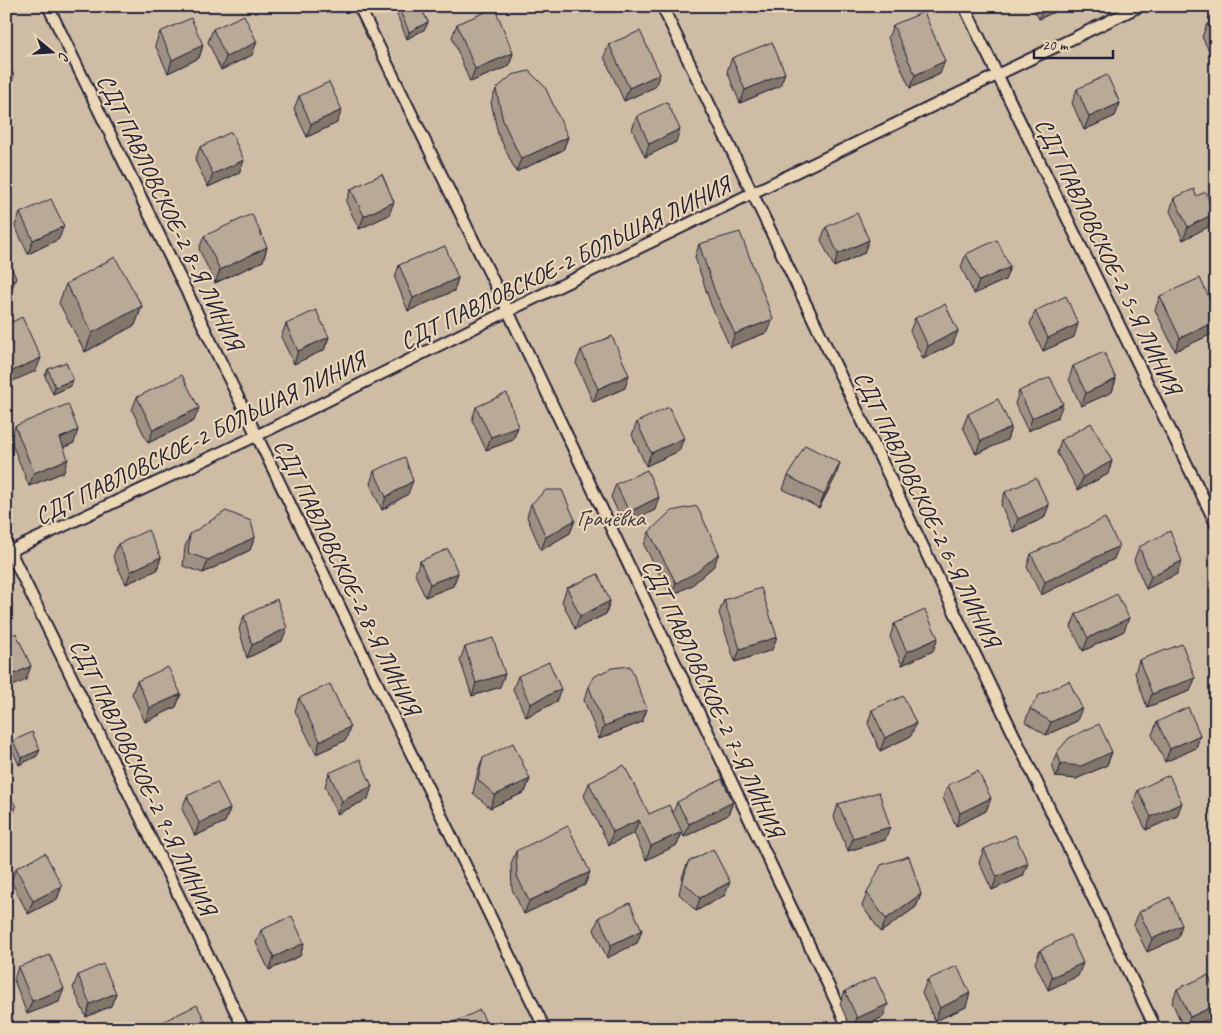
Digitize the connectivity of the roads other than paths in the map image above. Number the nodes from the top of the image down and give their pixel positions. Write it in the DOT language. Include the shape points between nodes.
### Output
graph roads {
  1 [pos="48,6"];
  2 [pos="359,6"];
  3 [pos="662,6"];
  4 [pos="964,6"];
  5 [pos="1140,6"];
  6 [pos="998,76"];
  7 [pos="753,194"];
  8 [pos="508,311"];
  9 [pos="256,436"];
  10 [pos="1216,524"];
  11 [pos="8,549"];
  12 [pos="244,1029"];
  13 [pos="545,1029"];
  14 [pos="848,1029"];
  15 [pos="1156,1029"];
  1 -- 9 [label="lane, СДТ ПАВЛОВСКОЕ-2 8-Я ЛИНИЯ"];
  2 -- 8 [label="lane, СДТ ПАВЛОВСКОЕ-2 7-Я ЛИНИЯ"];
  3 -- 7 [label="lane, СДТ ПАВЛОВСКОЕ-2 6-Я ЛИНИЯ"];
  4 -- 6 [label="lane, СДТ ПАВЛОВСКОЕ-2 5-Я ЛИНИЯ"];
  5 -- 6 [label="lane, СДТ ПАВЛОВСКОЕ-2 БОЛЬШАЯ ЛИНИЯ"];
  6 -- 7 [label="lane, СДТ ПАВЛОВСКОЕ-2 БОЛЬШАЯ ЛИНИЯ"];
  6 -- 10 [label="lane, СДТ ПАВЛОВСКОЕ-2 5-Я ЛИНИЯ"];
  7 -- 8 [label="lane, СДТ ПАВЛОВСКОЕ-2 БОЛЬШАЯ ЛИНИЯ"];
  7 -- 15 [label="lane, СДТ ПАВЛОВСКОЕ-2 6-Я ЛИНИЯ"];
  8 -- 9 [label="lane, СДТ ПАВЛОВСКОЕ-2 БОЛЬШАЯ ЛИНИЯ"];
  8 -- 14 [label="lane, СДТ ПАВЛОВСКОЕ-2 7-Я ЛИНИЯ"];
  9 -- 11 [label="lane, СДТ ПАВЛОВСКОЕ-2 БОЛЬШАЯ ЛИНИЯ"];
  9 -- 13 [label="lane, СДТ ПАВЛОВСКОЕ-2 8-Я ЛИНИЯ"];
  11 -- 12 [label="lane, СДТ ПАВЛОВСКОЕ-2 9-Я ЛИНИЯ"];
}
